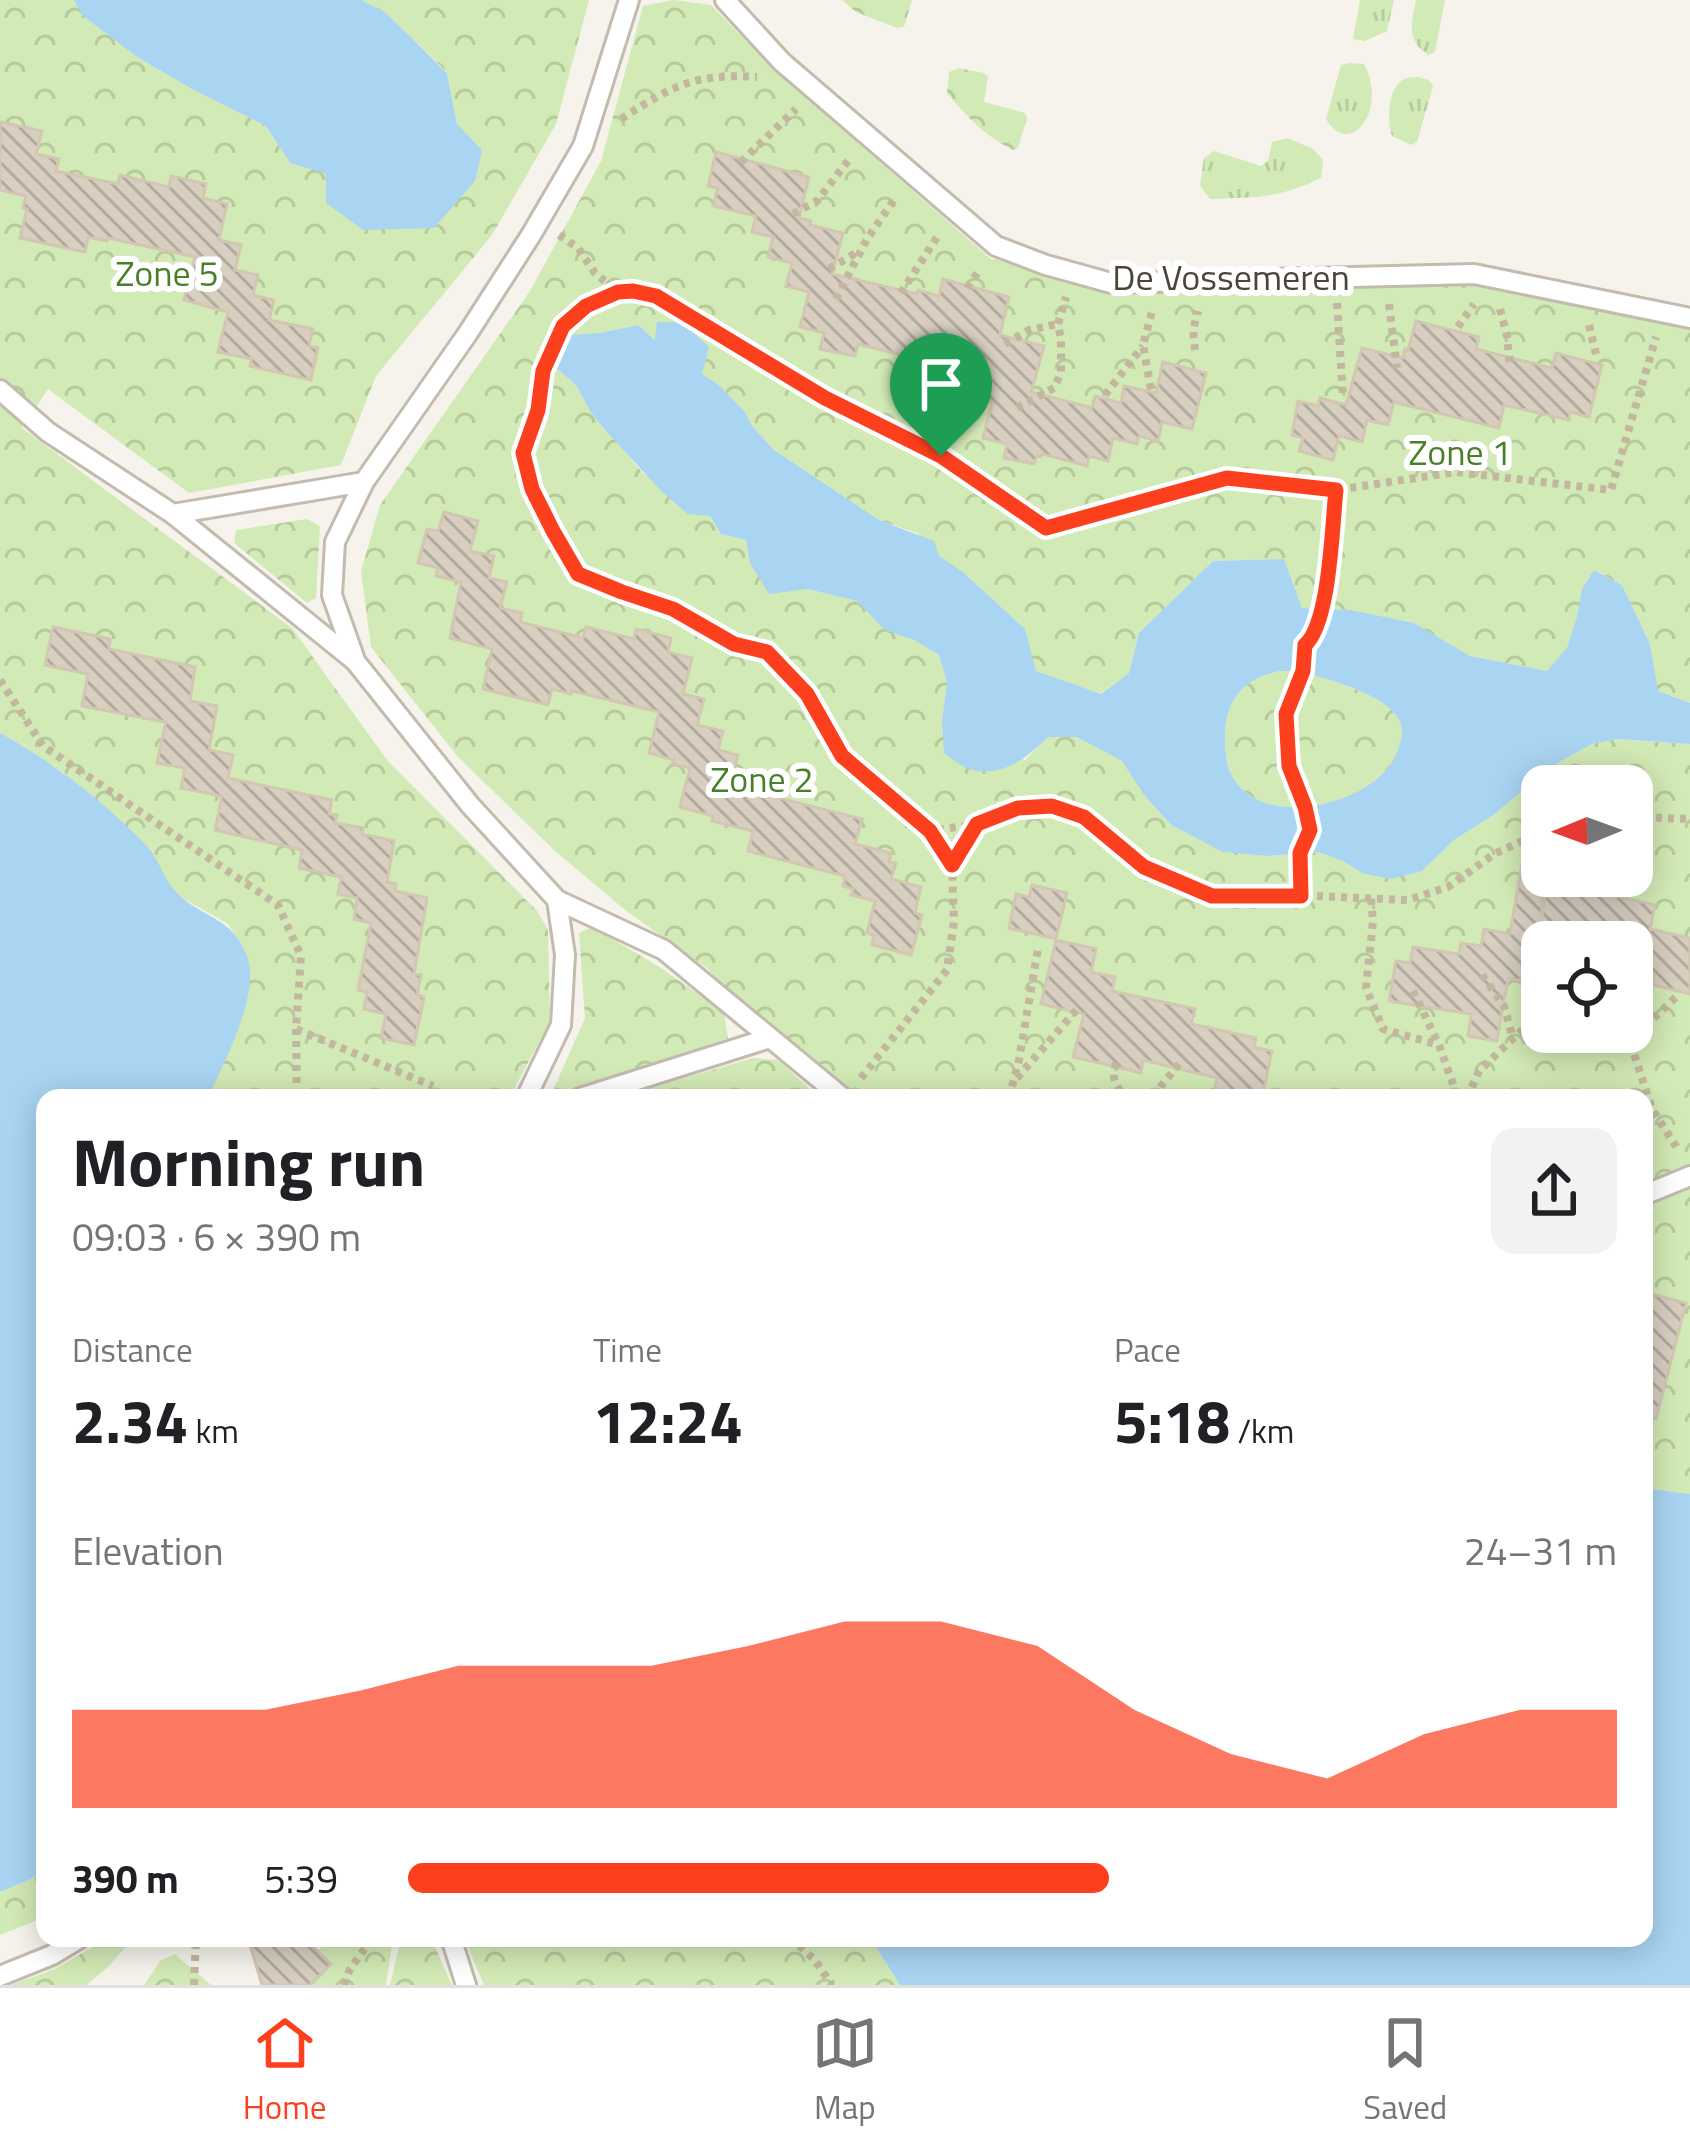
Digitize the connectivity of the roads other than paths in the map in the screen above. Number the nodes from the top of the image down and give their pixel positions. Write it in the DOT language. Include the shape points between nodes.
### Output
graph roads {
  1 [pos="629,0"];
  2 [pos="725,0"];
  3 [pos="1690,317"];
  4 [pos="0,390"];
  5 [pos="364,482"];
  6 [pos="173,514"];
  7 [pos="356,661"];
  8 [pos="557,900"];
  9 [pos="770,1038"];
  10 [pos="530,1089"];
  11 [pos="608,1089"];
  12 [pos="832,1089"];
  13 [pos="1690,1172"];
  14 [pos="1653,1191"];
  15 [pos="65,1947"];
  16 [pos="454,1947"];
  17 [pos="0,1976"];
  18 [pos="466,1985"];
  1 -- 5 [label="lane" via="583,146"];
  2 -- 3 [label="lane, De Vossemeren" via="782,62 996,246 1074,272 1112,283 1474,274"];
  4 -- 6 [label="lane" via="48,432"];
  5 -- 6 [label="lane"];
  5 -- 7 [label="lane" via="335,542 332,596"];
  6 -- 7 [label="lane"];
  7 -- 8 [label="lane"];
  8 -- 9 [label="lane" via="664,950"];
  8 -- 10 [label="lane" via="565,955 561,1025"];
  9 -- 11 [label="lane"];
  9 -- 12 [label="lane"];
  13 -- 14 [label="lane"];
  15 -- 17 [label="lane"];
  16 -- 18 [label="lane"];
}
